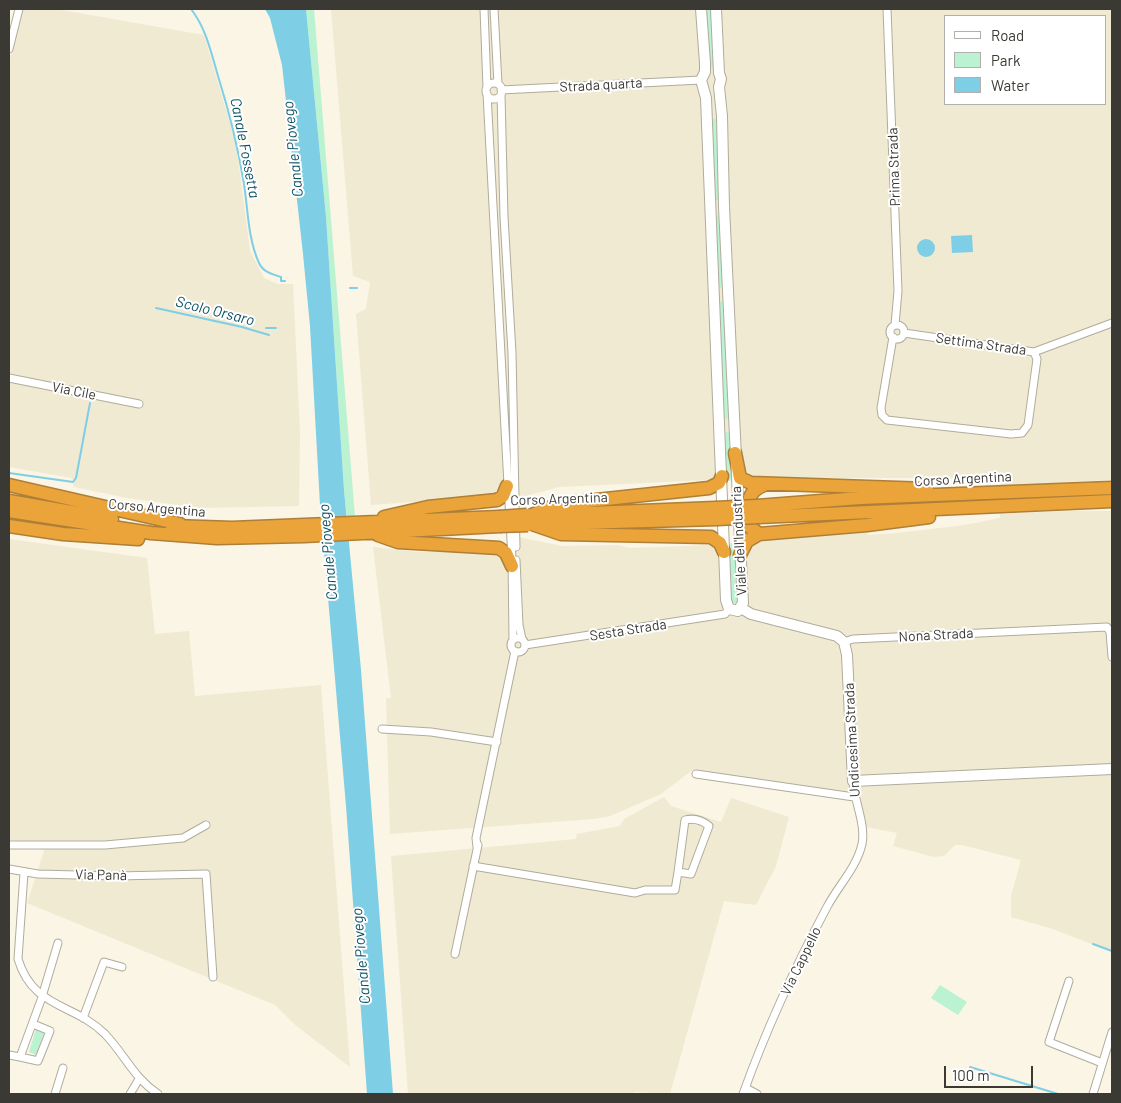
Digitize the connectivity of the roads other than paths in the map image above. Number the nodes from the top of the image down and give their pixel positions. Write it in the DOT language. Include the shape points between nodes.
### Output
graph roads {
  1 [pos="19,9"];
  2 [pos="484,9"];
  3 [pos="494,9"];
  4 [pos="701,9"];
  5 [pos="716,9"];
  6 [pos="887,9"];
  7 [pos="9,49"];
  8 [pos="718,73"];
  9 [pos="703,80"];
  10 [pos="718,87"];
  11 [pos="500,90"];
  12 [pos="487,91"];
  13 [pos="710,208"];
  14 [pos="724,208"];
  15 [pos="504,217"];
  16 [pos="494,218"];
  17 [pos="728,292"];
  18 [pos="713,293"];
  19 [pos="1112,323"];
  20 [pos="895,325"];
  21 [pos="510,329"];
  22 [pos="904,332"];
  23 [pos="499,334"];
  24 [pos="893,337"];
  25 [pos="500,348"];
  26 [pos="1034,352"];
  27 [pos="511,356"];
  28 [pos="9,378"];
  29 [pos="139,404"];
  30 [pos="735,453"];
  31 [pos="722,476"];
  32 [pos="1112,482"];
  33 [pos="9,484"];
  34 [pos="764,485"];
  35 [pos="506,486"];
  36 [pos="1081,488"];
  37 [pos="1112,488"];
  38 [pos="1017,492"];
  39 [pos="9,501"];
  40 [pos="1112,501"];
  41 [pos="1082,502"];
  42 [pos="1017,505"];
  43 [pos="1112,508"];
  44 [pos="9,511"];
  45 [pos="758,512"];
  46 [pos="530,520"];
  47 [pos="9,526"];
  48 [pos="195,528"];
  49 [pos="367,528"];
  50 [pos="304,531"];
  51 [pos="758,534"];
  52 [pos="217,538"];
  53 [pos="724,552"];
  54 [pos="740,554"];
  55 [pos="512,566"];
  56 [pos="742,608"];
  57 [pos="728,609"];
  58 [pos="513,640"];
  59 [pos="523,642"];
  60 [pos="844,642"];
  61 [pos="515,651"];
  62 [pos="1112,657"];
  63 [pos="382,729"];
  64 [pos="497,742"];
  65 [pos="1112,769"];
  66 [pos="696,774"];
  67 [pos="853,780"];
  68 [pos="854,796"];
  69 [pos="206,825"];
  70 [pos="863,838"];
  71 [pos="9,846"];
  72 [pos="472,866"];
  73 [pos="9,869"];
  74 [pos="678,872"];
  75 [pos="24,873"];
  76 [pos="58,943"];
  77 [pos="455,954"];
  78 [pos="122,967"];
  79 [pos="214,977"];
  80 [pos="1069,982"];
  81 [pos="42,997"];
  82 [pos="83,1018"];
  83 [pos="33,1024"];
  84 [pos="1112,1032"];
  85 [pos="9,1054"];
  86 [pos="20,1057"];
  87 [pos="1102,1063"];
  88 [pos="63,1068"];
  89 [pos="139,1079"];
  90 [pos="744,1091"];
  91 [pos="55,1094"];
  92 [pos="130,1094"];
  93 [pos="158,1094"];
  94 [pos="757,1094"];
  95 [pos="1093,1094"];
  1 -- 7 [label="street"];
  2 -- 12 [label="street"];
  3 -- 11 [label="street"];
  4 -- 9 [label="street, Viale dell'Industria"];
  5 -- 8 [label="street, Viale dell'Industria"];
  6 -- 20 [label="street, Prima Strada" via="898,291"];
  8 -- 9 [label="street" via="710,70"];
  8 -- 10 [label="street, Viale dell'Industria" via="721,79"];
  9 -- 10 [label="street" via="712,91"];
  9 -- 11 [label="street, Strada quarta"];
  9 -- 13 [label="street, Viale dell'Industria"];
  10 -- 14 [label="street, Viale dell'Industria" via="722,116"];
  11 -- 12 [label="street" via="495,98"];
  11 -- 12 [label="street" via="492,83"];
  11 -- 15 [label="street"];
  12 -- 16 [label="street"];
  13 -- 14 [label="street"];
  13 -- 18 [label="street, Viale dell'Industria"];
  14 -- 17 [label="street, Viale dell'Industria"];
  15 -- 16 [label="street"];
  15 -- 21 [label="street"];
  16 -- 23 [label="street"];
  17 -- 18 [label="street"];
  17 -- 30 [label="street, Viale dell'Industria"];
  18 -- 31 [label="street, Viale dell'Industria"];
  19 -- 26 [label="street, Settima Strada"];
  20 -- 22 [label="street" via="902,326"];
  20 -- 24 [label="street, Prima Strada" via="890,330"];
  21 -- 23 [label="street" via="507,338 503,339"];
  21 -- 27 [label="street"];
  22 -- 24 [label="street" via="900,338"];
  22 -- 26 [label="street, Settima Strada"];
  23 -- 25 [label="street"];
  24 -- 26 [label="street, Prima Strada" via="881,408 887,420 1011,434 1022,433 1028,425 1037,359"];
  25 -- 27 [label="street" via="506,348"];
  25 -- 35 [label="street"];
  27 -- 59 [label="street" via="519,625"];
  28 -- 29 [label="street, Via Cile"];
  30 -- 34 [label="highway" via="738,472 744,482"];
  30 -- 54 [label="street, Viale dell'Industria"];
  31 -- 46 [label="highway" via="719,483 709,488 559,504"];
  31 -- 53 [label="street, Viale dell'Industria"];
  32 -- 36 [label="highway"];
  33 -- 48 [label="highway"];
  34 -- 38 [label="highway"];
  34 -- 51 [label="highway" via="749,495 750,527"];
  35 -- 49 [label="highway" via="503,496 497,500 396,513"];
  35 -- 55 [label="street"];
  36 -- 37 [label="highway, Corso Argentina"];
  36 -- 38 [label="highway, Corso Argentina"];
  38 -- 45 [label="highway, Corso Argentina" via="860,498"];
  39 -- 48 [label="highway, Corso Argentina" via="143,524"];
  40 -- 41 [label="highway, Corso Argentina"];
  41 -- 42 [label="highway, Corso Argentina"];
  41 -- 43 [label="highway"];
  42 -- 45 [label="highway, Corso Argentina"];
  42 -- 51 [label="highway" via="867,525"];
  44 -- 52 [label="highway, Corso Argentina" via="151,533"];
  45 -- 46 [label="highway, Corso Argentina, bridge"];
  46 -- 49 [label="highway, Corso Argentina, bridge"];
  46 -- 53 [label="highway" via="561,534 711,537 720,543"];
  47 -- 52 [label="highway" via="100,538"];
  48 -- 50 [label="highway, Corso Argentina"];
  49 -- 50 [label="highway, Corso Argentina"];
  49 -- 55 [label="highway" via="398,542 499,548 506,553"];
  50 -- 52 [label="highway, Corso Argentina"];
  51 -- 54 [label="highway" via="747,541"];
  53 -- 57 [label="street, Viale dell'Industria"];
  54 -- 56 [label="street, Viale dell'Industria"];
  55 -- 58 [label="street"];
  56 -- 57 [label="street, Viale dell'Industria" via="738,611"];
  56 -- 60 [label="street" via="836,636"];
  57 -- 59 [label="street, Sesta Strada" via="725,614"];
  58 -- 59 [label="street"];
  58 -- 61 [label="street" via="511,646"];
  59 -- 61 [label="street" via="522,650"];
  60 -- 62 [label="street, Nona Strada" via="1107,627"];
  60 -- 67 [label="street, Undicesima Strada"];
  61 -- 64 [label="street"];
  63 -- 64 [label="street" via="431,732"];
  64 -- 72 [label="street" via="483,826"];
  65 -- 67 [label="street"];
  66 -- 68 [label="street"];
  67 -- 68 [label="street, Undicesima Strada"];
  68 -- 70 [label="street, Undicesima Strada"];
  69 -- 71 [label="street, Via Panà" via="183,838 105,845"];
  70 -- 90 [label="street, Via Cappello" via="856,859 827,907 786,991"];
  72 -- 74 [label="street" via="635,893 675,890"];
  72 -- 77 [label="street"];
  73 -- 75 [label="street"];
  74 -- 74 [label="street" via="690,874 709,826 705,823 691,818 684,820"];
  75 -- 79 [label="street, Via Panà" via="206,874"];
  75 -- 81 [label="street" via="18,959 28,981"];
  76 -- 81 [label="street"];
  78 -- 82 [label="street" via="104,962"];
  80 -- 87 [label="street" via="1048,1042"];
  81 -- 82 [label="street"];
  81 -- 83 [label="street"];
  82 -- 89 [label="street" via="105,1034"];
  83 -- 86 [label="street"];
  83 -- 86 [label="street" via="50,1031 38,1061"];
  84 -- 87 [label="street"];
  85 -- 86 [label="street"];
  87 -- 95 [label="street"];
  88 -- 91 [label="street"];
  89 -- 92 [label="street"];
  89 -- 93 [label="street"];
  90 -- 94 [label="street, Via Cappello"];
}
